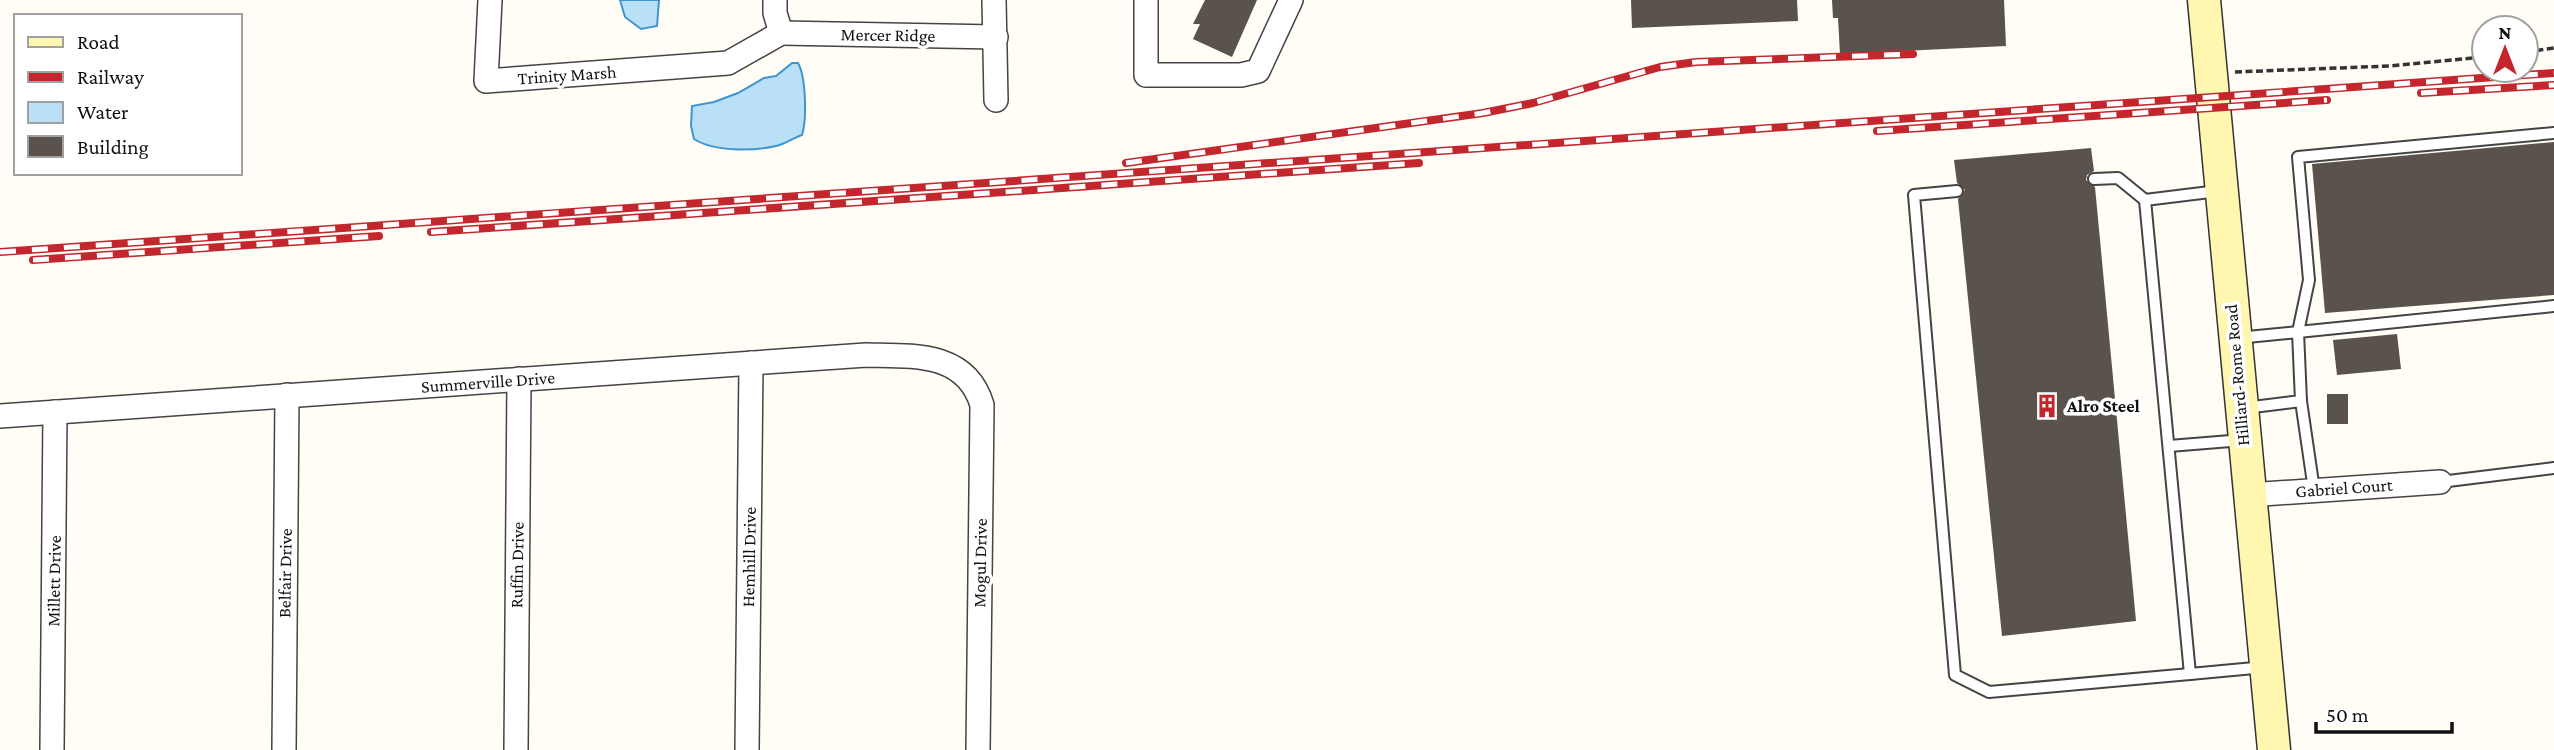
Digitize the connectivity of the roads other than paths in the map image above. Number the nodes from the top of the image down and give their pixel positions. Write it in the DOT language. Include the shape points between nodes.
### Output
graph roads {
  1 [pos="489,0"];
  2 [pos="775,0"];
  3 [pos="995,0"];
  4 [pos="1146,0"];
  5 [pos="1291,0"];
  6 [pos="2204,0"];
  7 [pos="780,33"];
  8 [pos="996,37"];
  9 [pos="996,100"];
  10 [pos="2554,133"];
  11 [pos="2094,179"];
  12 [pos="1957,191"];
  13 [pos="2221,191"];
  14 [pos="2145,200"];
  15 [pos="2554,306"];
  16 [pos="2298,332"];
  17 [pos="2234,338"];
  18 [pos="751,363"];
  19 [pos="519,379"];
  20 [pos="971,379"];
  21 [pos="287,395"];
  22 [pos="2301,401"];
  23 [pos="2241,408"];
  24 [pos="55,412"];
  25 [pos="0,416"];
  26 [pos="2243,440"];
  27 [pos="2169,446"];
  28 [pos="2554,468"];
  29 [pos="2440,482"];
  30 [pos="2314,490"];
  31 [pos="2248,495"];
  32 [pos="2266,667"];
  33 [pos="2190,674"];
  34 [pos="52,750"];
  35 [pos="284,750"];
  36 [pos="516,750"];
  37 [pos="747,750"];
  38 [pos="978,750"];
  39 [pos="2274,750"];
  1 -- 7 [label="street, Trinity Marsh" via="486,81 728,63"];
  2 -- 7 [label="street"];
  3 -- 8 [label="street"];
  4 -- 5 [label="street" via="1146,75 1258,71"];
  6 -- 13 [label="main road, Hilliard-Rome Road"];
  7 -- 8 [label="street, Mercer Ridge"];
  8 -- 9 [label="street"];
  10 -- 16 [label="lane" via="2298,158 2309,280"];
  11 -- 14 [label="lane" via="2118,178"];
  12 -- 33 [label="lane" via="1914,195 1955,675 1989,692"];
  13 -- 14 [label="lane"];
  13 -- 17 [label="main road, Hilliard-Rome Road"];
  14 -- 27 [label="lane"];
  15 -- 16 [label="lane"];
  16 -- 17 [label="lane"];
  16 -- 22 [label="lane"];
  17 -- 23 [label="main road, Hilliard-Rome Road"];
  18 -- 19 [label="street, Summerville Drive"];
  18 -- 20 [label="street, Summerville Drive" via="918,356 957,368"];
  18 -- 37 [label="street, Hemhill Drive"];
  19 -- 21 [label="street, Summerville Drive"];
  19 -- 36 [label="street, Ruffin Drive"];
  20 -- 38 [label="street, Mogul Drive" via="982,405"];
  21 -- 24 [label="street, Summerville Drive"];
  21 -- 35 [label="street, Belfair Drive"];
  22 -- 23 [label="lane"];
  22 -- 30 [label="lane"];
  23 -- 26 [label="main road, Hilliard-Rome Road"];
  24 -- 25 [label="street, Summerville Drive"];
  24 -- 34 [label="street, Millett Drive"];
  26 -- 27 [label="lane"];
  26 -- 31 [label="main road, Hilliard-Rome Road"];
  27 -- 33 [label="lane"];
  28 -- 29 [label="lane"];
  29 -- 30 [label="street, Gabriel Court"];
  30 -- 31 [label="street, Gabriel Court"];
  31 -- 32 [label="main road, Hilliard-Rome Road"];
  32 -- 33 [label="lane"];
  32 -- 39 [label="main road, Hilliard-Rome Road"];
}
